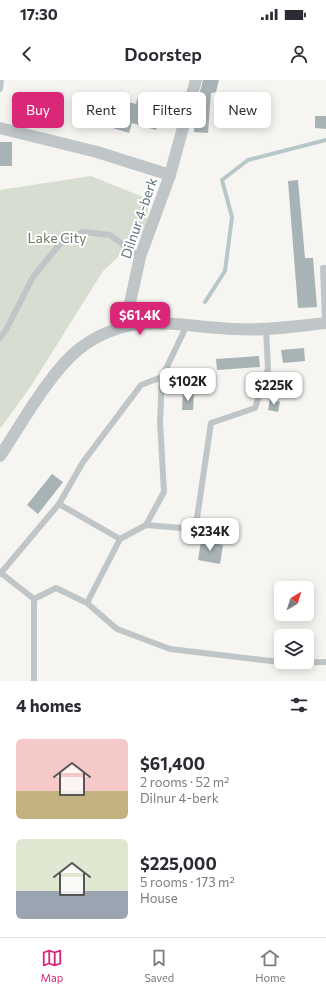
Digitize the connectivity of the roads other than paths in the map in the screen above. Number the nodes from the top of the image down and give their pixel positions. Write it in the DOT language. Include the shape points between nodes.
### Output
graph roads {
  1 [pos="1,80"];
  2 [pos="196,80"];
  3 [pos="0,89"];
  4 [pos="0,128"];
  5 [pos="170,175"];
  6 [pos="140,257"];
  7 [pos="326,268"];
  8 [pos="326,323"];
  9 [pos="188,325"];
  10 [pos="125,326"];
  11 [pos="266,329"];
  12 [pos="0,338"];
  13 [pos="162,377"];
  14 [pos="0,456"];
  15 [pos="59,504"];
  16 [pos="146,525"];
  17 [pos="120,539"];
  18 [pos="1,573"];
  19 [pos="34,599"];
  20 [pos="87,603"];
  21 [pos="326,662"];
  22 [pos="34,681"];
  1 -- 3 [label="lane"];
  2 -- 5 [label="street"];
  4 -- 5 [label="street, Dilnur 4-berk" via="98,152"];
  5 -- 6 [label="street, Dilnur 4-berk"];
  6 -- 10 [label="street, Dilnur 4-berk"];
  6 -- 12 [label="lane" via="110,235 83,232 60,244 32,277"];
  7 -- 8 [label="lane" via="323,268"];
  8 -- 11 [label="street"];
  9 -- 10 [label="street" via="153,322"];
  9 -- 11 [label="street"];
  9 -- 13 [label="lane"];
  10 -- 14 [label="street" via="99,335 78,350 55,376"];
  11 -- 16 [label="lane" via="268,369 255,408 211,423 194,524 182,528"];
  13 -- 15 [label="lane" via="141,385 83,462"];
  13 -- 16 [label="lane" via="160,422 164,492"];
  15 -- 17 [label="lane"];
  15 -- 18 [label="lane"];
  16 -- 17 [label="lane"];
  17 -- 20 [label="lane"];
  18 -- 19 [label="lane"];
  19 -- 20 [label="lane" via="56,588"];
  19 -- 22 [label="lane"];
  20 -- 21 [label="lane" via="117,628 170,649 288,663"];
}
